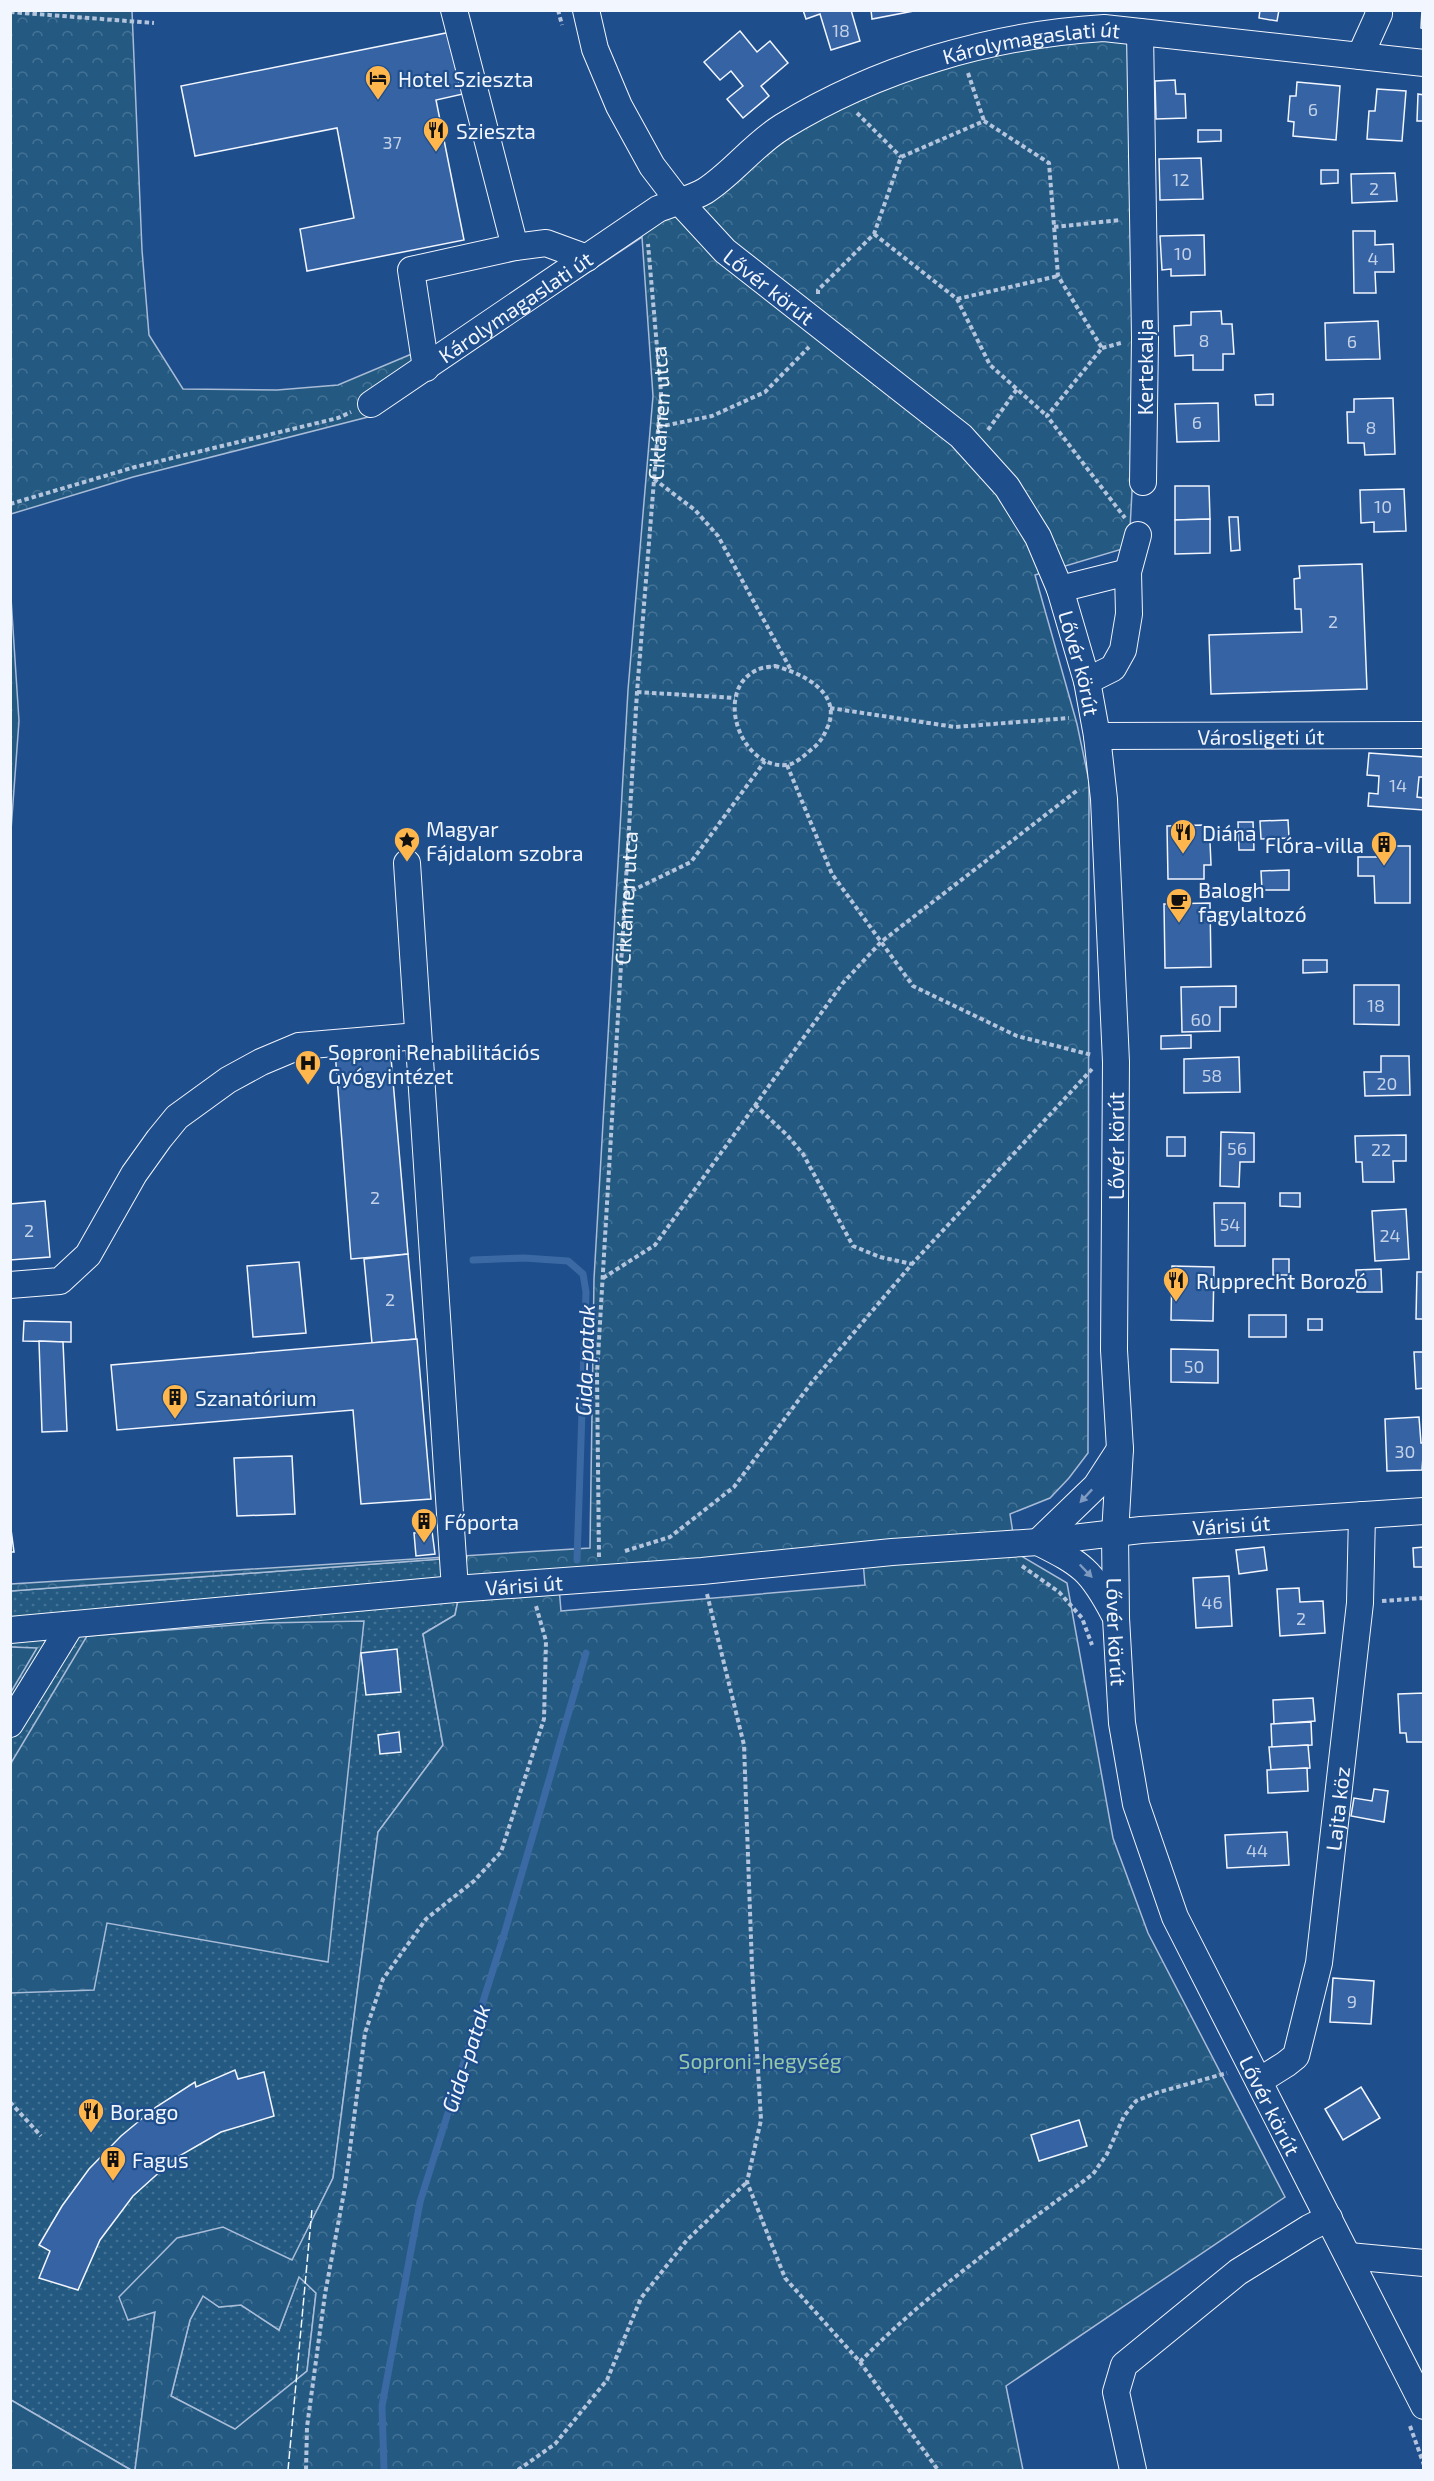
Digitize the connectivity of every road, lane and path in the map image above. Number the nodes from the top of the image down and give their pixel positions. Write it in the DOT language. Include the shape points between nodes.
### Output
graph roads {
  1 [pos="454,10"];
  2 [pos="586,10"];
  3 [pos="1378,10"];
  4 [pos="10,12"];
  5 [pos="154,23"];
  6 [pos="1140,32"];
  7 [pos="961,52"];
  8 [pos="1360,56"];
  9 [pos="1424,63"];
  10 [pos="840,94"];
  11 [pos="984,121"];
  12 [pos="901,157"];
  13 [pos="661,209"];
  14 [pos="1143,217"];
  15 [pos="1054,227"];
  16 [pos="874,234"];
  17 [pos="515,247"];
  18 [pos="587,258"];
  19 [pos="1058,276"];
  20 [pos="957,299"];
  21 [pos="820,325"];
  22 [pos="426,368"];
  23 [pos="1017,389"];
  24 [pos="372,404"];
  25 [pos="1047,416"];
  26 [pos="658,427"];
  27 [pos="988,431"];
  28 [pos="654,479"];
  29 [pos="1143,482"];
  30 [pos="10,504"];
  31 [pos="1138,535"];
  32 [pos="1128,572"];
  33 [pos="1060,589"];
  34 [pos="791,670"];
  35 [pos="1087,681"];
  36 [pos="637,692"];
  37 [pos="735,698"];
  38 [pos="1068,707"];
  39 [pos="831,708"];
  40 [pos="1070,718"];
  41 [pos="1073,726"];
  42 [pos="1424,735"];
  43 [pos="1097,736"];
  44 [pos="765,761"];
  45 [pos="787,765"];
  46 [pos="1080,789"];
  47 [pos="407,863"];
  48 [pos="625,894"];
  49 [pos="881,942"];
  50 [pos="418,1036"];
  51 [pos="1094,1044"];
  52 [pos="1094,1056"];
  53 [pos="1093,1068"];
  54 [pos="1093,1080"];
  55 [pos="756,1105"];
  56 [pos="912,1264"];
  57 [pos="603,1278"];
  58 [pos="10,1285"];
  59 [pos="1120,1449"];
  60 [pos="1424,1511"];
  61 [pos="1362,1515"];
  62 [pos="1115,1534"];
  63 [pos="1038,1542"];
  64 [pos="620,1552"];
  65 [pos="609,1556"];
  66 [pos="702,1571"];
  67 [pos="456,1588"];
  68 [pos="1424,1598"];
  69 [pos="535,1603"];
  70 [pos="1360,1603"];
  71 [pos="1116,1618"];
  72 [pos="71,1625"];
  73 [pos="10,1630"];
  74 [pos="10,1724"];
  75 [pos="1255,2073"];
  76 [pos="10,2102"];
  77 [pos="41,2136"];
  78 [pos="747,2182"];
  79 [pos="1329,2218"];
  80 [pos="1349,2256"];
  81 [pos="1424,2263"];
  82 [pos="860,2362"];
  83 [pos="1424,2406"];
  84 [pos="306,2470"];
  85 [pos="518,2470"];
  86 [pos="938,2470"];
  87 [pos="1133,2470"];
  1 -- 17 [label="street"];
  2 -- 13 [label="street, Lővér körút" via="595,49 651,166"];
  3 -- 8 [label="street"];
  4 -- 5 [label="path"];
  6 -- 7 [label="street, Károlymagaslati út" via="1073,30"];
  6 -- 8 [label="street, Károlymagaslati út"];
  6 -- 14 [label="street, Kertekalja"];
  7 -- 10 [label="street, Károlymagaslati út" via="913,65"];
  7 -- 11 [label="path"];
  8 -- 9 [label="street, Károlymagaslati út"];
  10 -- 12 [label="path"];
  10 -- 13 [label="street, Károlymagaslati út" via="778,129 704,192"];
  11 -- 12 [label="path"];
  11 -- 15 [label="path" via="1049,163"];
  12 -- 16 [label="path"];
  13 -- 18 [label="street, Károlymagaslati út"];
  13 -- 21 [label="street, Lővér körút" via="725,251"];
  13 -- 26 [label="path, Ciklámen utca"];
  14 -- 15 [label="path"];
  14 -- 29 [label="street, Kertekalja"];
  15 -- 19 [label="path"];
  16 -- 20 [label="path"];
  16 -- 21 [label="path" via="818,290"];
  17 -- 18 [label="street" via="546,243"];
  17 -- 22 [label="street" via="411,270"];
  18 -- 22 [label="street, Károlymagaslati út"];
  19 -- 20 [label="path"];
  19 -- 25 [label="path" via="1102,348"];
  20 -- 23 [label="path" via="990,365"];
  21 -- 26 [label="path" via="813,342 765,392 712,416"];
  21 -- 33 [label="street, Lővér körút" via="960,436 1007,487 1038,537"];
  22 -- 24 [label="street, Károlymagaslati út"];
  23 -- 25 [label="path"];
  23 -- 27 [label="path"];
  24 -- 30 [label="path" via="338,418 135,467"];
  25 -- 31 [label="path"];
  26 -- 28 [label="path, Ciklámen utca"];
  28 -- 34 [label="path" via="695,510 718,536"];
  28 -- 36 [label="path, Ciklámen utca"];
  31 -- 32 [label="street"];
  32 -- 33 [label="street"];
  32 -- 35 [label="street" via="1130,614 1123,650 1113,668"];
  33 -- 35 [label="street, Lővér körút"];
  34 -- 37 [label="path" via="775,666 758,669 740,684"];
  34 -- 39 [label="path" via="817,686"];
  35 -- 43 [label="street, Lővér körút"];
  36 -- 37 [label="path"];
  36 -- 48 [label="path, Ciklámen utca"];
  37 -- 44 [label="path" via="740,735"];
  38 -- 40 [label="path"];
  39 -- 40 [label="path" via="955,727"];
  39 -- 45 [label="path" via="823,738"];
  40 -- 41 [label="path"];
  42 -- 43 [label="street, Városligeti út"];
  43 -- 59 [label="street, Lővér körút" via="1104,799 1116,1062 1114,1350"];
  44 -- 45 [label="path"];
  44 -- 48 [label="path" via="692,862"];
  45 -- 49 [label="path" via="832,874"];
  46 -- 49 [label="path"];
  47 -- 50 [label="street"];
  48 -- 57 [label="path, Ciklámen utca"];
  49 -- 52 [label="path" via="913,986 1017,1036"];
  49 -- 55 [label="path" via="842,984"];
  50 -- 58 [label="street" via="299,1046 228,1080 177,1117 159,1139 134,1174 88,1255 60,1281"];
  50 -- 67 [label="street"];
  51 -- 52 [label="path"];
  52 -- 53 [label="path"];
  53 -- 54 [label="path"];
  53 -- 56 [label="path"];
  55 -- 56 [label="path" via="803,1154 853,1246"];
  55 -- 57 [label="path" via="655,1245"];
  56 -- 64 [label="path" via="812,1382 734,1487 670,1537"];
  57 -- 65 [label="path, Ciklámen utca" via="597,1374 599,1559"];
  59 -- 62 [label="street, Lővér körút"];
  59 -- 63 [label="street, one-way" via="1096,1486"];
  60 -- 61 [label="street, Várisi út"];
  61 -- 62 [label="street, Várisi út"];
  61 -- 70 [label="street, Lajta köz"];
  62 -- 63 [label="street, Várisi út"];
  62 -- 71 [label="street, Lővér körút"];
  63 -- 66 [label="street, Várisi út"];
  63 -- 71 [label="street, one-way" via="1076,1561 1098,1584"];
  66 -- 67 [label="street, Várisi út"];
  66 -- 78 [label="path" via="744,1745 761,2120"];
  67 -- 72 [label="street, Várisi út"];
  68 -- 70 [label="path"];
  69 -- 84 [label="path" via="546,1641 544,1719 501,1852 474,1881 426,1919 382,1979 365,2033 307,2427"];
  70 -- 75 [label="street, Lajta köz" via="1318,1963 1296,2056"];
  71 -- 75 [label="street, Lővér körút" via="1122,1723 1136,1804 1175,1917"];
  72 -- 73 [label="street, Várisi út"];
  72 -- 74 [label="street"];
  75 -- 79 [label="street, Lővér körút"];
  75 -- 82 [label="path" via="1136,2101 1093,2174 940,2287"];
  76 -- 77 [label="path"];
  78 -- 82 [label="path" via="785,2278"];
  78 -- 85 [label="path" via="687,2240 641,2298 607,2380 555,2444"];
  79 -- 80 [label="street, Lővér körút"];
  79 -- 87 [label="street" via="1238,2272 1124,2365 1116,2392"];
  80 -- 81 [label="street"];
  80 -- 83 [label="street, Lővér körút"];
  82 -- 86 [label="path"];
}
